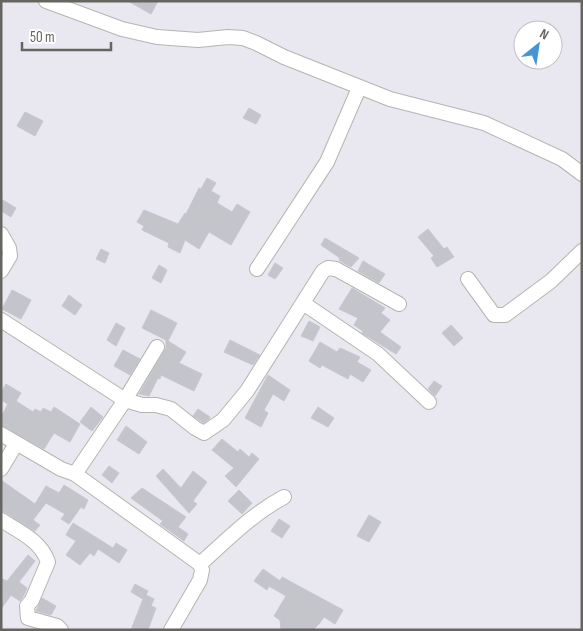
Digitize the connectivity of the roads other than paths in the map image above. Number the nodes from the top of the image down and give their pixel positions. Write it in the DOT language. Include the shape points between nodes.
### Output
graph roads {
  1 [pos="55,3"];
  2 [pos="359,88"];
  3 [pos="582,174"];
  4 [pos="1,234"];
  5 [pos="582,251"];
  6 [pos="257,270"];
  7 [pos="1,271"];
  8 [pos="468,279"];
  9 [pos="303,303"];
  10 [pos="399,304"];
  11 [pos="1,320"];
  12 [pos="157,347"];
  13 [pos="125,400"];
  14 [pos="430,402"];
  15 [pos="1,434"];
  16 [pos="16,444"];
  17 [pos="1,469"];
  18 [pos="75,474"];
  19 [pos="284,497"];
  20 [pos="1,520"];
  21 [pos="200,564"];
  22 [pos="61,630"];
  23 [pos="171,630"];
  1 -- 2 [label="street" via="122,29 157,36 198,40 243,38"];
  2 -- 3 [label="street" via="484,123 562,159"];
  2 -- 6 [label="street" via="328,162"];
  4 -- 7 [label="street" via="10,256"];
  5 -- 8 [label="street" via="551,281 505,315 494,315"];
  9 -- 10 [label="street" via="328,268 336,269"];
  9 -- 13 [label="street" via="247,391 223,420 204,433 171,409"];
  9 -- 14 [label="street" via="378,354"];
  11 -- 13 [label="street"];
  12 -- 13 [label="street"];
  13 -- 18 [label="street"];
  15 -- 16 [label="street"];
  16 -- 17 [label="street"];
  16 -- 18 [label="street"];
  18 -- 21 [label="street"];
  19 -- 21 [label="street" via="265,507"];
  20 -- 22 [label="street" via="34,541 48,562 27,606 28,618"];
  21 -- 23 [label="street" via="200,580"];
}
